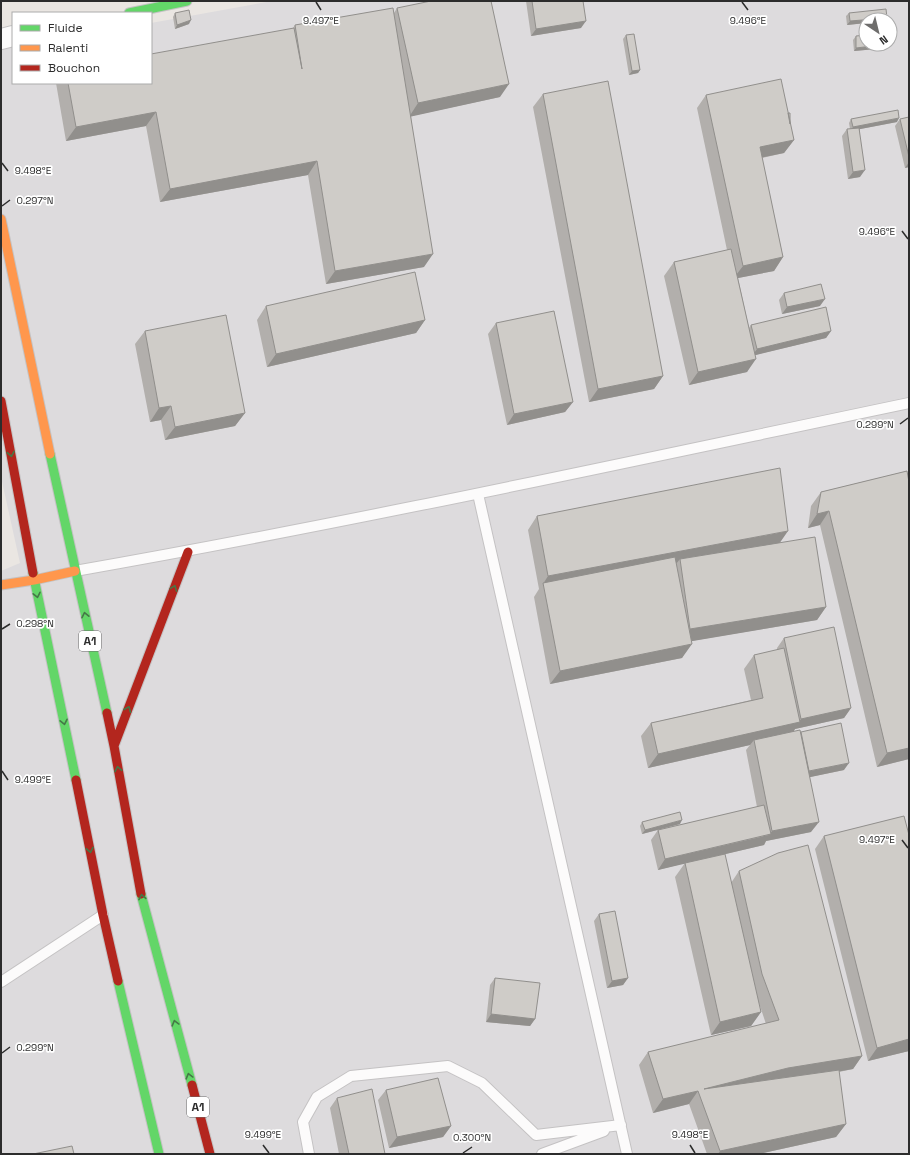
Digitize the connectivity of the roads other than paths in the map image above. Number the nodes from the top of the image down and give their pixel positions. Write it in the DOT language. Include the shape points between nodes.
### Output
graph roads {
  1 [pos="187,1"];
  2 [pos="134,12"];
  3 [pos="12,36"];
  4 [pos="1,39"];
  5 [pos="1,219"];
  6 [pos="1,401"];
  7 [pos="908,405"];
  8 [pos="478,494"];
  9 [pos="188,552"];
  10 [pos="75,572"];
  11 [pos="34,580"];
  12 [pos="1,585"];
  13 [pos="114,746"];
  14 [pos="103,915"];
  15 [pos="1,982"];
  16 [pos="621,1125"];
  17 [pos="159,1154"];
  18 [pos="210,1154"];
  19 [pos="309,1154"];
  20 [pos="542,1154"];
  21 [pos="627,1154"];
  1 -- 2 [label="main road"];
  3 -- 4 [label="street"];
  5 -- 10 [label="main road, A1"];
  6 -- 11 [label="main road, one-way"];
  7 -- 8 [label="lane"];
  8 -- 9 [label="lane"];
  8 -- 16 [label="lane"];
  9 -- 10 [label="lane"];
  13 -- 9 [label="main road, one-way"];
  10 -- 11 [label="main road"];
  13 -- 10 [label="main road, A1, one-way"];
  11 -- 12 [label="main road"];
  11 -- 14 [label="main road, one-way"];
  18 -- 13 [label="main road, A1, one-way" via="144,903"];
  14 -- 15 [label="lane"];
  14 -- 17 [label="main road"];
  16 -- 19 [label="lane" via="536,1135 482,1083 448,1066 351,1076 317,1097 303,1122"];
  16 -- 20 [label="lane"];
  16 -- 21 [label="lane"];
}
